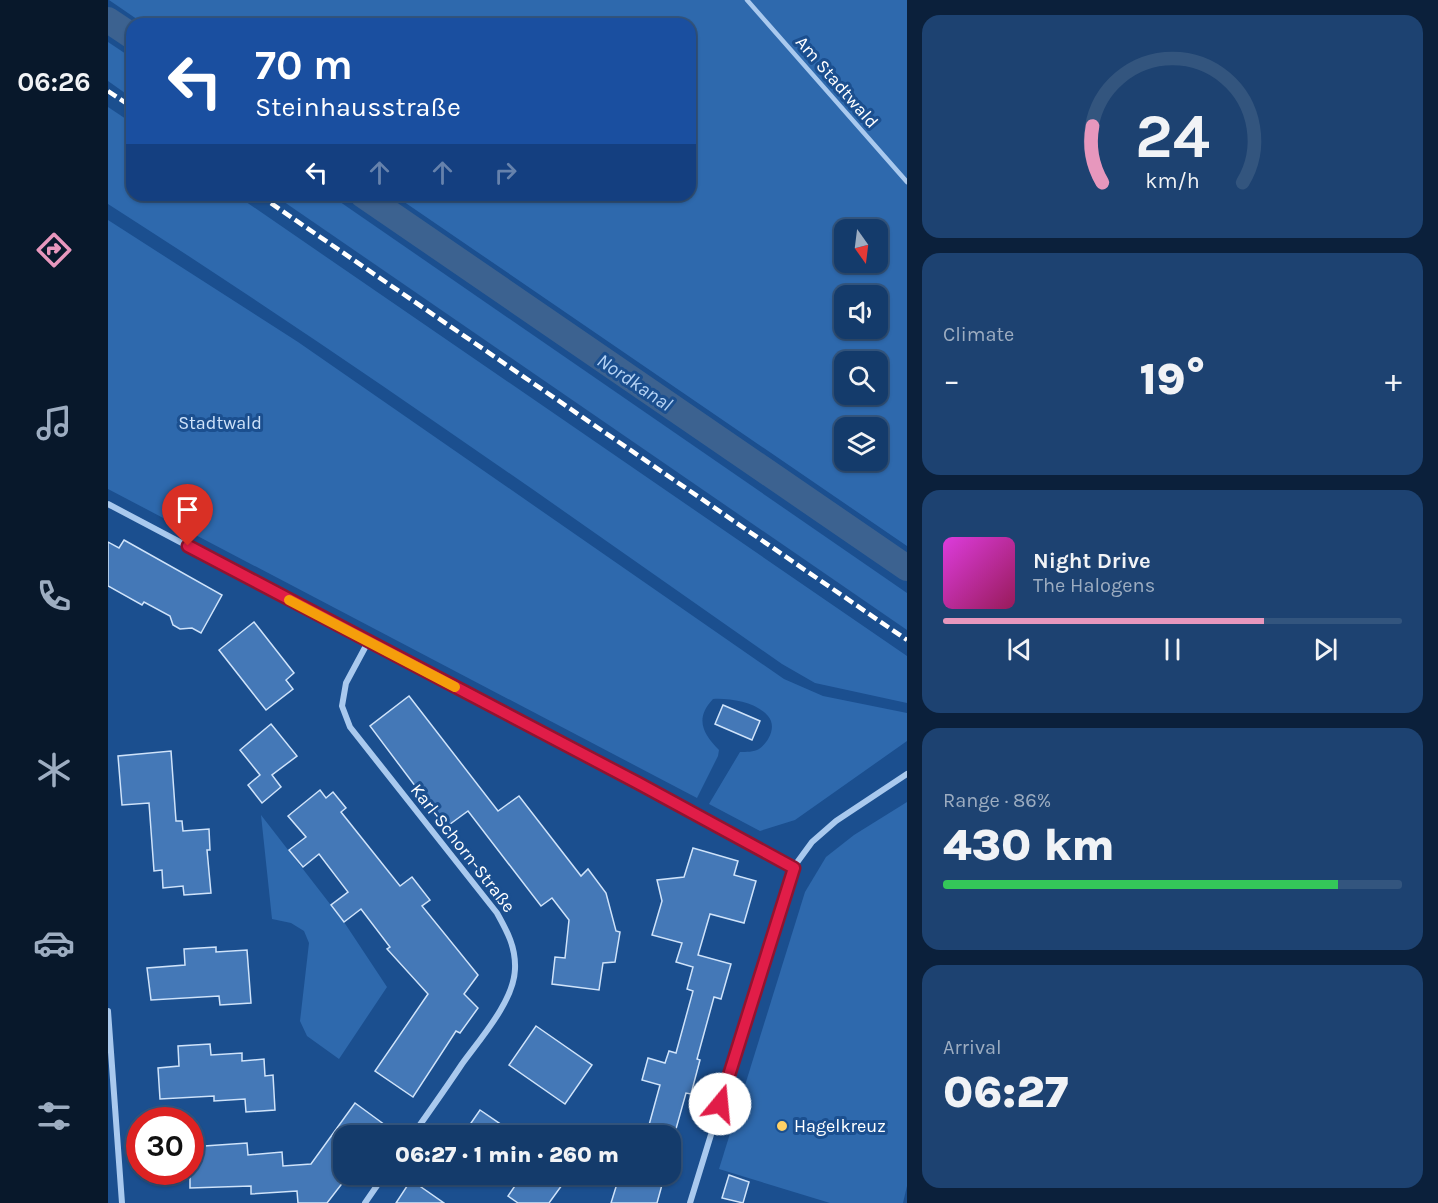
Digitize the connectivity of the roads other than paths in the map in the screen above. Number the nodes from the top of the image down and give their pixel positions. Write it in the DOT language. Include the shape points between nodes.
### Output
graph roads {
  1 [pos="747,0"];
  2 [pos="907,182"];
  3 [pos="108,504"];
  4 [pos="368,642"];
  5 [pos="907,774"];
  6 [pos="794,868"];
  7 [pos="108,1011"];
  8 [pos="420,1125"];
  9 [pos="377,1185"];
  10 [pos="122,1203"];
  11 [pos="365,1203"];
  12 [pos="690,1203"];
  1 -- 2 [label="lane, Am Stadtwald"];
  3 -- 4 [label="street"];
  4 -- 6 [label="street"];
  4 -- 8 [label="street, Karl-Schorn-Straße" via="346,682 342,706 350,727 497,913 514,950 515,971 508,994"];
  5 -- 6 [label="street" via="836,820 812,842"];
  6 -- 12 [label="street"];
  7 -- 10 [label="street"];
  9 -- 11 [label="street"];
}
